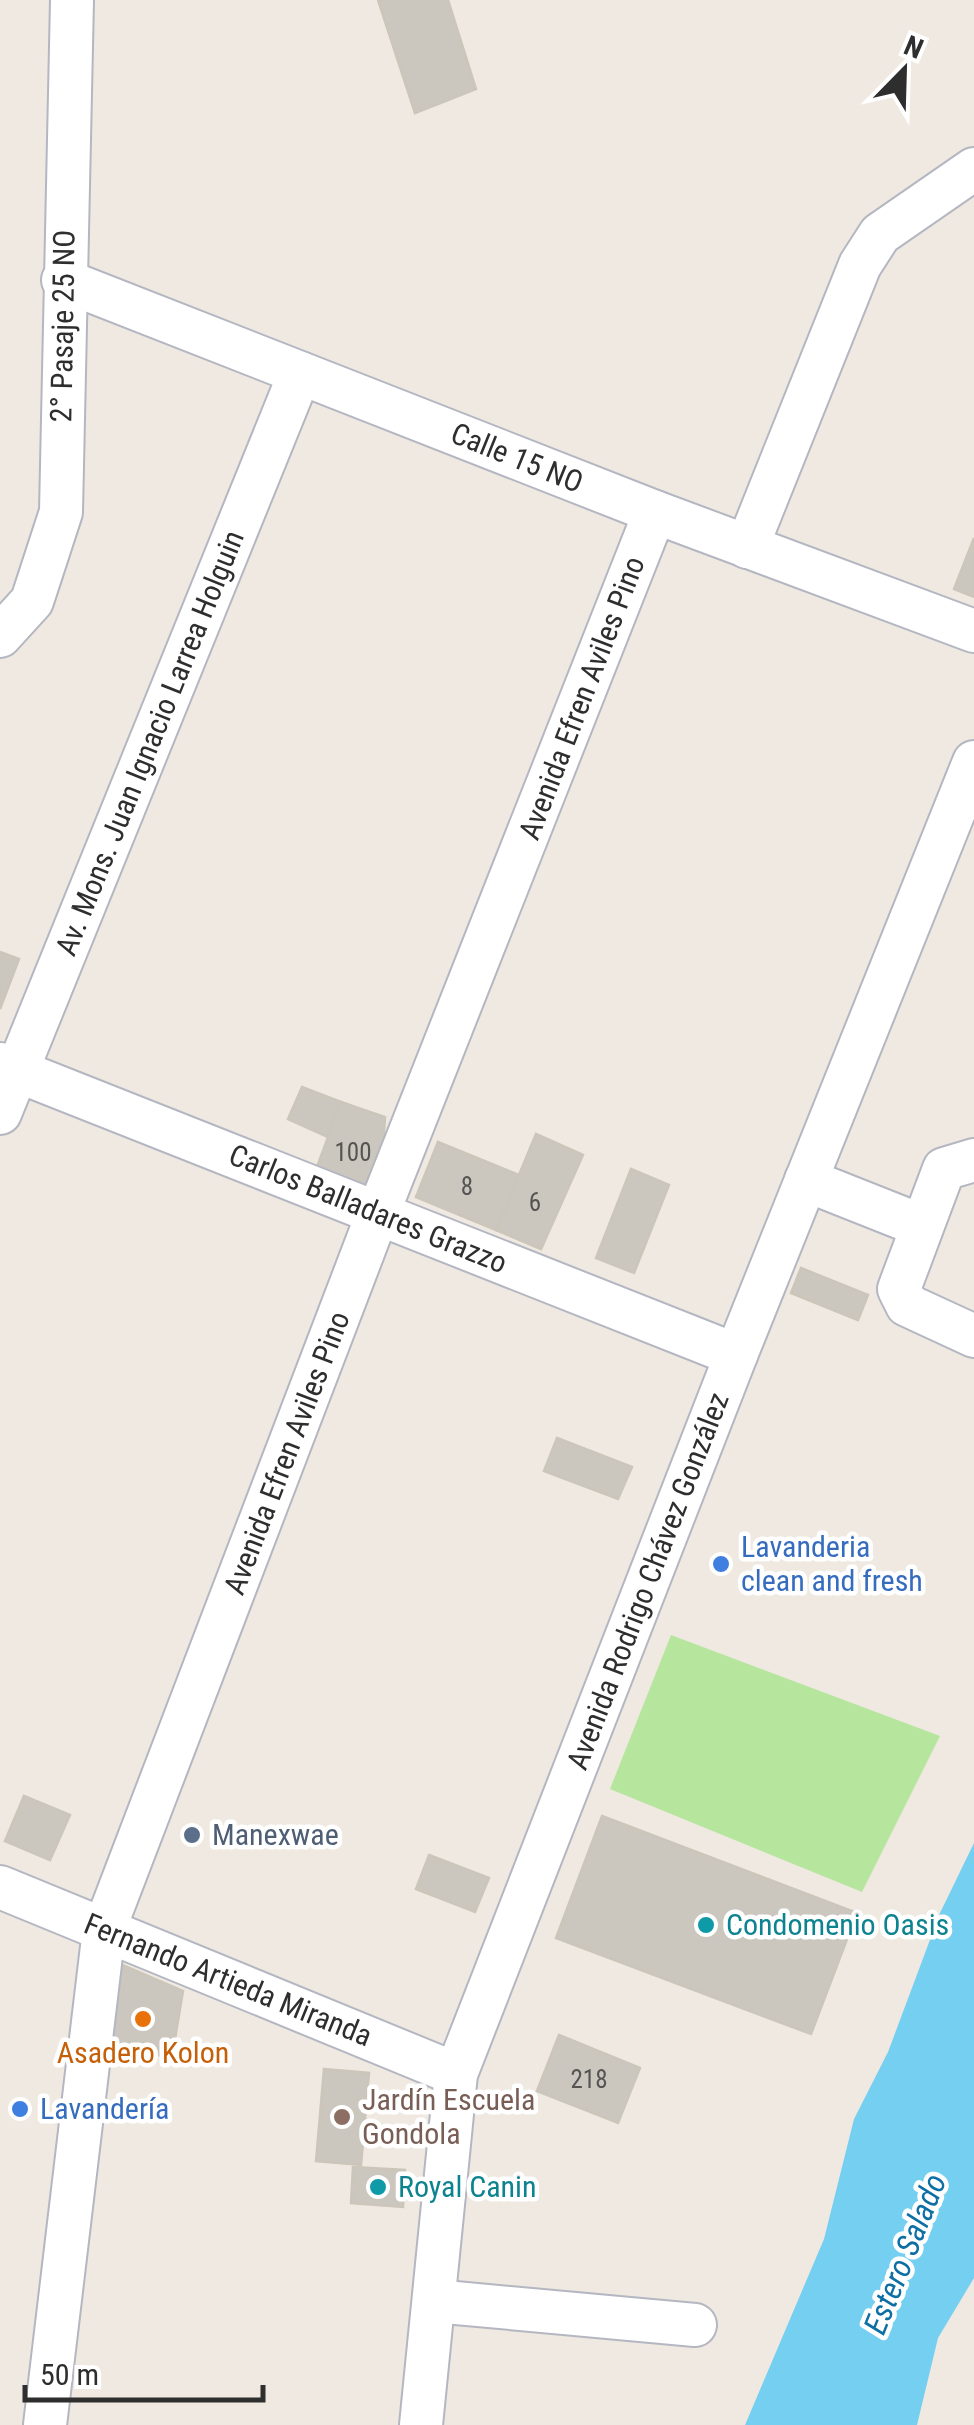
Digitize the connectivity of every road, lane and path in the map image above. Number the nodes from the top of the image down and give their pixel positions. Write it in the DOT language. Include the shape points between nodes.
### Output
graph roads {
  1 [pos="72,0"];
  2 [pos="974,169"];
  3 [pos="63,280"];
  4 [pos="300,373"];
  5 [pos="655,512"];
  6 [pos="747,547"];
  7 [pos="974,632"];
  8 [pos="0,636"];
  9 [pos="974,762"];
  10 [pos="8,1067"];
  11 [pos="0,1113"];
  12 [pos="974,1160"];
  13 [pos="806,1180"];
  14 [pos="378,1213"];
  15 [pos="922,1226"];
  16 [pos="974,1336"];
  17 [pos="736,1355"];
  18 [pos="0,1887"];
  19 [pos="104,1930"];
  20 [pos="456,2074"];
  21 [pos="434,2301"];
  22 [pos="695,2325"];
  23 [pos="45,2425"];
  24 [pos="421,2425"];
  1 -- 3 [label="street, 2° Pasaje 25 NO"];
  2 -- 6 [label="street" via="880,234 860,264"];
  3 -- 4 [label="street, Calle 15 NO"];
  3 -- 8 [label="street, 2° Pasaje 25 NO" via="61,512 32,600"];
  4 -- 5 [label="street, Calle 15 NO"];
  4 -- 10 [label="street, Av. Mons. Juan Ignacio Larrea Holguin"];
  5 -- 6 [label="street, Calle 15 NO"];
  5 -- 14 [label="street, Avenida Efren Aviles Pino"];
  6 -- 7 [label="street, Calle 15 NO"];
  9 -- 13 [label="street, Avenida Rodrigo Chávez González"];
  10 -- 11 [label="street, Av. Mons. Juan Ignacio Larrea Holguin"];
  10 -- 14 [label="street, Carlos Balladares Grazzo"];
  12 -- 15 [label="street" via="944,1168"];
  13 -- 15 [label="street"];
  13 -- 17 [label="street, Avenida Rodrigo Chávez González"];
  14 -- 17 [label="street, Carlos Balladares Grazzo"];
  14 -- 19 [label="street, Avenida Efren Aviles Pino"];
  15 -- 16 [label="street" via="900,1289 907,1305"];
  17 -- 20 [label="street, Avenida Rodrigo Chávez González"];
  18 -- 19 [label="street, Fernando Artieda Miranda"];
  19 -- 20 [label="street, Fernando Artieda Miranda"];
  19 -- 23 [label="street, Avenida Efren Aviles Pino"];
  20 -- 21 [label="street, Avenida Rodrigo Chávez González"];
  21 -- 22 [label="street"];
  21 -- 24 [label="street, Avenida Rodrigo Chávez González"];
}
